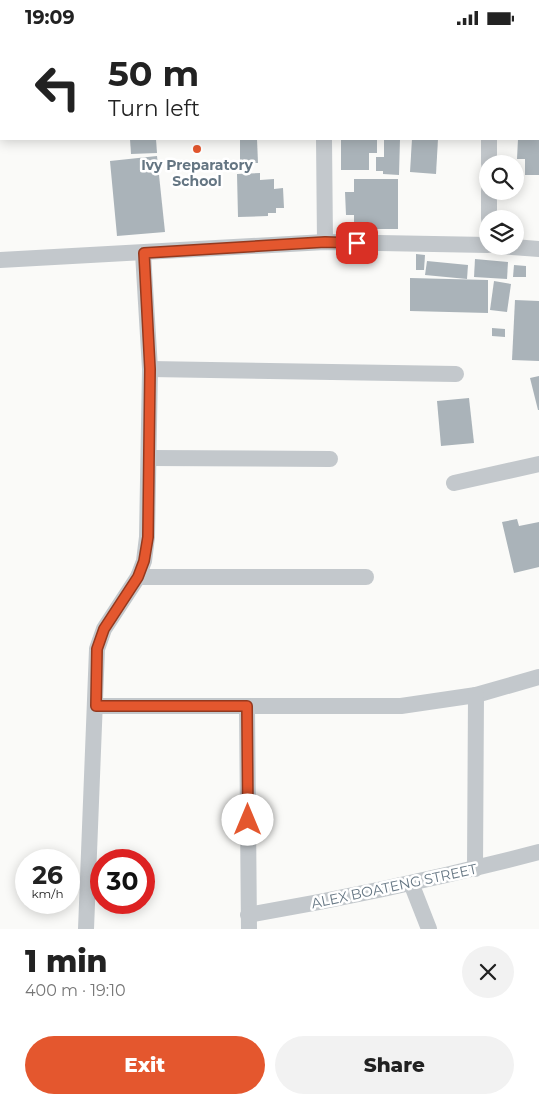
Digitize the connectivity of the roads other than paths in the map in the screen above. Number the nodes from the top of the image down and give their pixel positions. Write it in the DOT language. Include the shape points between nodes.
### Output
graph roads {
  1 [pos="324,140"];
  2 [pos="489,140"];
  3 [pos="489,155"];
  4 [pos="325,242"];
  5 [pos="479,245"];
  6 [pos="524,248"];
  7 [pos="539,249"];
  8 [pos="144,253"];
  9 [pos="0,261"];
  10 [pos="150,369"];
  11 [pos="456,375"];
  12 [pos="150,458"];
  13 [pos="330,459"];
  14 [pos="539,464"];
  15 [pos="454,483"];
  16 [pos="138,577"];
  17 [pos="366,577"];
  18 [pos="539,677"];
  19 [pos="476,695"];
  20 [pos="96,706"];
  21 [pos="247,706"];
  22 [pos="539,853"];
  23 [pos="475,869"];
  24 [pos="411,883"];
  25 [pos="248,922"];
  26 [pos="86,929"];
  27 [pos="429,929"];
  1 -- 4 [label="street"];
  2 -- 3 [label="street"];
  4 -- 5 [label="street"];
  4 -- 8 [label="street"];
  6 -- 7 [label="street"];
  8 -- 9 [label="street"];
  8 -- 10 [label="street"];
  10 -- 11 [label="street"];
  10 -- 12 [label="street"];
  12 -- 13 [label="street"];
  12 -- 16 [label="street" via="148,537"];
  14 -- 15 [label="street"];
  16 -- 17 [label="street"];
  16 -- 20 [label="street" via="104,629 97,649"];
  18 -- 19 [label="street"];
  19 -- 21 [label="street" via="402,706"];
  19 -- 23 [label="street"];
  20 -- 21 [label="street"];
  20 -- 26 [label="street"];
  21 -- 25 [label="street"];
  22 -- 23 [label="street, ALEX BOATENG STREET"];
  23 -- 24 [label="street, ALEX BOATENG STREET"];
  24 -- 25 [label="street, ALEX BOATENG STREET"];
  24 -- 27 [label="street"];
}
